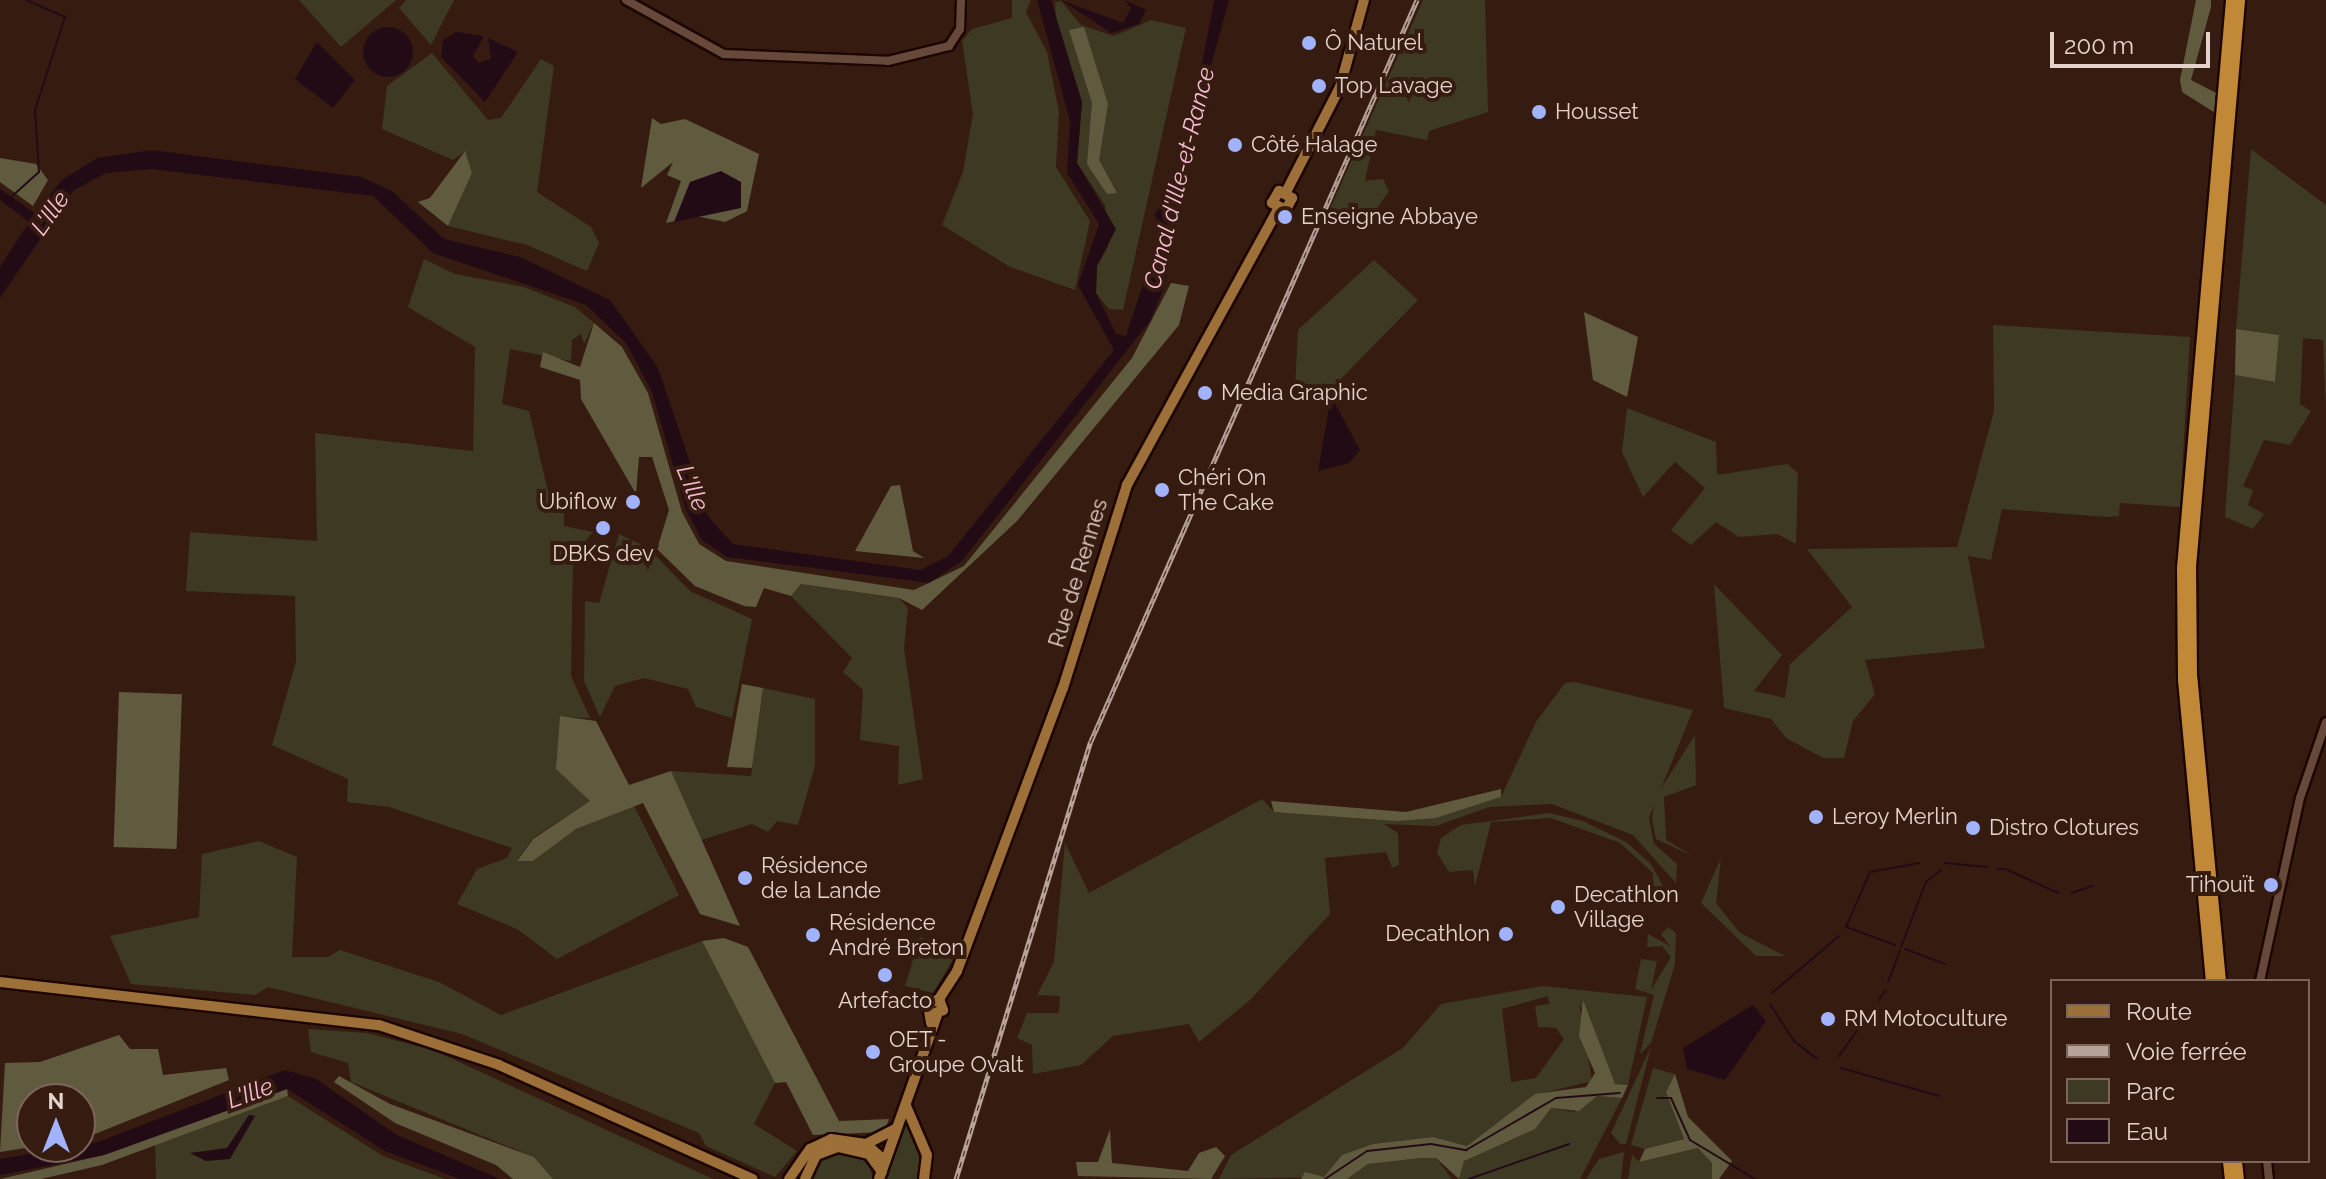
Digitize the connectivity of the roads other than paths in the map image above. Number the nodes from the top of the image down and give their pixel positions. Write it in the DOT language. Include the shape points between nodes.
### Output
graph roads {
  1 [pos="626,0"];
  2 [pos="961,0"];
  3 [pos="1364,0"];
  4 [pos="2231,0"];
  5 [pos="2239,0"];
  6 [pos="2226,117"];
  7 [pos="2225,133"];
  8 [pos="2326,722"];
  9 [pos="2211,979"];
  10 [pos="2220,979"];
  11 [pos="2260,979"];
  12 [pos="0,982"];
  13 [pos="906,1106"];
  14 [pos="624,1122"];
  15 [pos="899,1126"];
  16 [pos="866,1144"];
  17 [pos="882,1171"];
  18 [pos="737,1179"];
  19 [pos="753,1179"];
  20 [pos="789,1179"];
  21 [pos="805,1179"];
  22 [pos="924,1179"];
  1 -- 2 [label="street" via="724,54 888,61 949,46 960,29"];
  3 -- 13 [label="main road, Rue de Rennes" via="1335,98 1285,194 1279,191 1272,203 1279,207 1127,485 1073,659 957,971 941,1000 928,1004 934,1014 925,1057"];
  4 -- 6 [label="highway"];
  5 -- 6 [label="highway"];
  6 -- 7 [label="highway"];
  7 -- 9 [label="highway" via="2182,568 2183,679"];
  7 -- 10 [label="highway" via="2190,623"];
  8 -- 11 [label="street" via="2300,798"];
  12 -- 14 [label="main road" via="379,1025 473,1054"];
  13 -- 15 [label="main road, Rue de Rennes"];
  13 -- 22 [label="main road" via="927,1155"];
  14 -- 18 [label="main road"];
  14 -- 19 [label="main road"];
  15 -- 16 [label="main road"];
  15 -- 17 [label="main road, Rue de Rennes"];
  16 -- 17 [label="main road"];
  16 -- 20 [label="main road" via="820,1143"];
  17 -- 21 [label="main road" via="869,1154 838,1147 816,1155"];
}
